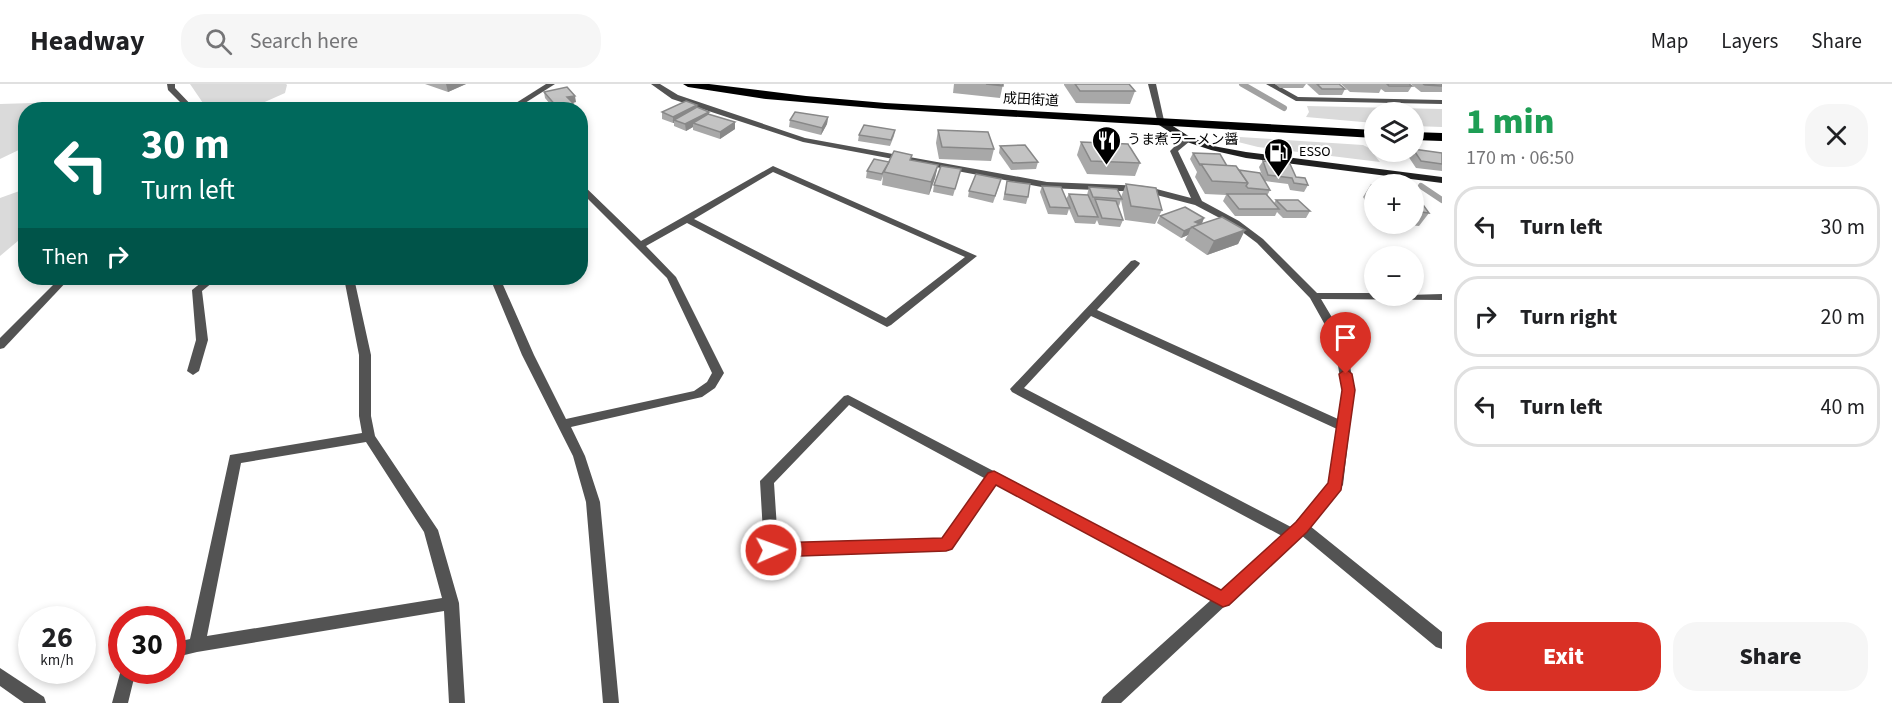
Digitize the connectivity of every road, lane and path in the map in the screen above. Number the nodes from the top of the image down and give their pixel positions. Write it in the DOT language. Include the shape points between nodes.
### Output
graph roads {
  1 [pos="171,84"];
  2 [pos="551,84"];
  3 [pos="655,84"];
  4 [pos="688,84"];
  5 [pos="1152,84"];
  6 [pos="1270,84"];
  7 [pos="185,102"];
  8 [pos="521,102"];
  9 [pos="1442,102"];
  10 [pos="1161,123"];
  11 [pos="1364,133"];
  12 [pos="1424,136"];
  13 [pos="1442,137"];
  14 [pos="1187,139"];
  15 [pos="1442,180"];
  16 [pos="588,193"];
  17 [pos="1198,203"];
  18 [pos="687,219"];
  19 [pos="640,246"];
  20 [pos="1135,263"];
  21 [pos="59,285"];
  22 [pos="204,285"];
  23 [pos="350,285"];
  24 [pos="498,285"];
  25 [pos="1314,296"];
  26 [pos="1442,297"];
  27 [pos="1090,311"];
  28 [pos="0,345"];
  29 [pos="193,371"];
  30 [pos="563,424"];
  31 [pos="1344,427"];
  32 [pos="369,437"];
  33 [pos="994,477"];
  34 [pos="1297,531"];
  35 [pos="1223,599"];
  36 [pos="451,603"];
  37 [pos="1442,642"];
  38 [pos="197,645"];
  39 [pos="186,648"];
  40 [pos="0,676"];
  41 [pos="125,684"];
  42 [pos="38,703"];
  43 [pos="120,703"];
  44 [pos="457,703"];
  45 [pos="611,703"];
  46 [pos="1109,703"];
  1 -- 7 [label="street"];
  2 -- 8 [label="street"];
  3 -- 17 [label="street" via="675,97 803,140 1047,185 1145,189"];
  4 -- 10 [label="highway, 成田街道" via="873,105"];
  5 -- 10 [label="street"];
  6 -- 9 [label="street" via="1296,99"];
  10 -- 11 [label="highway, 成田街道"];
  10 -- 14 [label="street"];
  12 -- 13 [label="highway"];
  14 -- 15 [label="street" via="1246,155"];
  14 -- 17 [label="street" via="1174,152"];
  16 -- 19 [label="street"];
  17 -- 25 [label="street" via="1260,241"];
  18 -- 18 [label="street" via="773,169 972,255 887,323"];
  18 -- 19 [label="street"];
  19 -- 30 [label="street" via="671,277 718,373 711,385 698,394"];
  20 -- 27 [label="street"];
  21 -- 28 [label="street"];
  22 -- 29 [label="street" via="197,290 202,340"];
  23 -- 32 [label="street" via="365,355"];
  24 -- 30 [label="street"];
  25 -- 26 [label="street"];
  25 -- 31 [label="street" via="1340,341 1348,390"];
  27 -- 31 [label="street"];
  27 -- 34 [label="street" via="1016,388"];
  30 -- 45 [label="street" via="579,456 593,502"];
  31 -- 34 [label="street" via="1336,485"];
  32 -- 36 [label="street" via="432,530"];
  32 -- 38 [label="street" via="235,459"];
  33 -- 33 [label="street" via="848,399 767,480 771,550 946,544"];
  33 -- 35 [label="street"];
  34 -- 35 [label="street"];
  34 -- 37 [label="street"];
  35 -- 46 [label="street"];
  36 -- 38 [label="street"];
  36 -- 44 [label="street"];
  38 -- 39 [label="street"];
  40 -- 42 [label="street"];
  41 -- 43 [label="street"];
}
